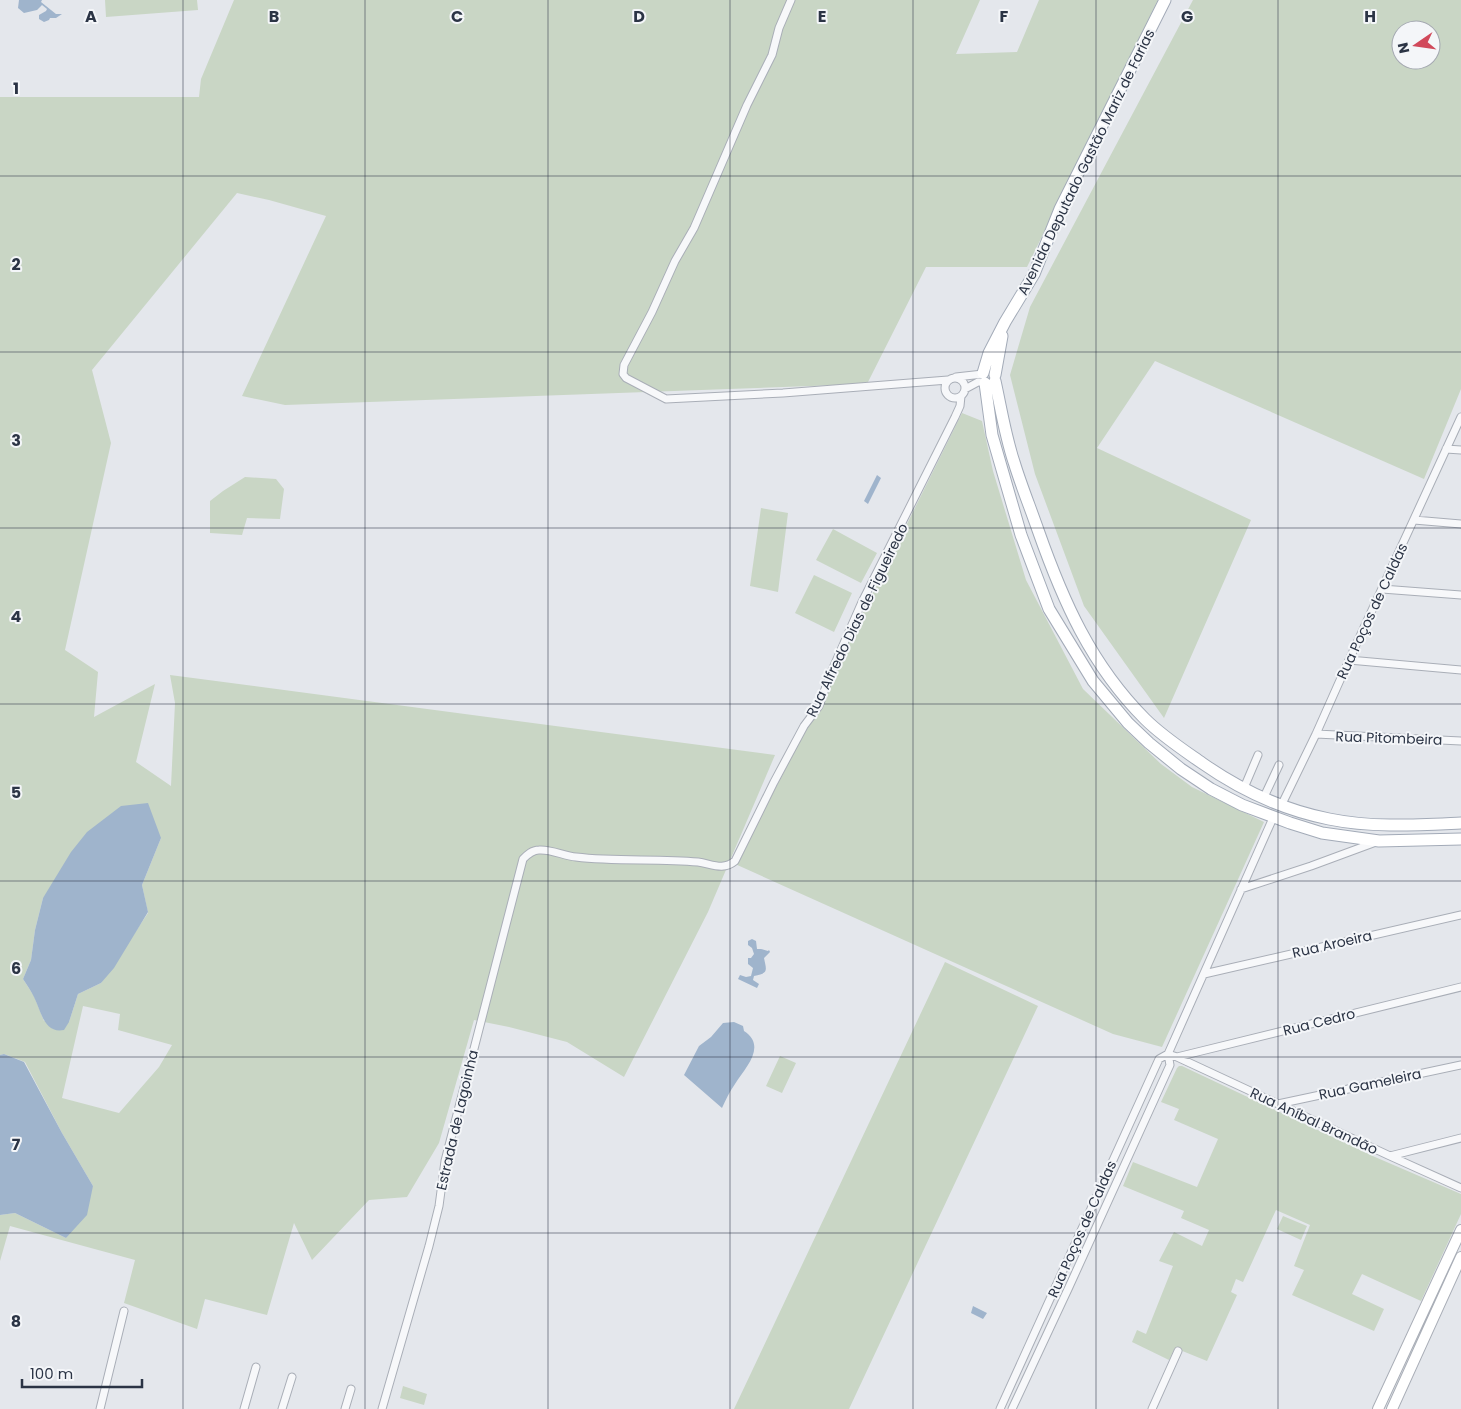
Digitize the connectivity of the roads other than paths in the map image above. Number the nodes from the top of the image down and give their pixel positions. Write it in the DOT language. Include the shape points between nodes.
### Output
graph roads {
  1 [pos="791,0"];
  2 [pos="1165,0"];
  3 [pos="988,378"];
  4 [pos="952,379"];
  5 [pos="965,389"];
  6 [pos="961,396"];
  7 [pos="1461,417"];
  8 [pos="1446,450"];
  9 [pos="1461,450"];
  10 [pos="1414,520"];
  11 [pos="1461,524"];
  12 [pos="1382,589"];
  13 [pos="1461,595"];
  14 [pos="1349,660"];
  15 [pos="1461,670"];
  16 [pos="1316,734"];
  17 [pos="1461,741"];
  18 [pos="1258,755"];
  19 [pos="1203,764"];
  20 [pos="1279,765"];
  21 [pos="1214,771"];
  22 [pos="1194,777"];
  23 [pos="1206,785"];
  24 [pos="1244,788"];
  25 [pos="1264,797"];
  26 [pos="1282,804"];
  27 [pos="1273,818"];
  28 [pos="1461,823"];
  29 [pos="1461,839"];
  30 [pos="1379,841"];
  31 [pos="550,852"];
  32 [pos="1241,889"];
  33 [pos="1461,915"];
  34 [pos="1204,974"];
  35 [pos="1461,987"];
  36 [pos="1168,1054"];
  37 [pos="1177,1056"];
  38 [pos="1461,1065"];
  39 [pos="1278,1104"];
  40 [pos="1461,1138"];
  41 [pos="1390,1156"];
  42 [pos="1461,1188"];
  43 [pos="1461,1230"];
  44 [pos="1461,1257"];
  45 [pos="1442,1272"];
  46 [pos="1445,1291"];
  47 [pos="1430,1299"];
  48 [pos="124,1312"];
  49 [pos="1433,1317"];
  50 [pos="1178,1351"];
  51 [pos="256,1367"];
  52 [pos="292,1377"];
  53 [pos="1393,1378"];
  54 [pos="1403,1382"];
  55 [pos="351,1389"];
  56 [pos="100,1409"];
  57 [pos="244,1409"];
  58 [pos="282,1409"];
  59 [pos="345,1409"];
  60 [pos="382,1409"];
  61 [pos="1000,1409"];
  62 [pos="1012,1409"];
  63 [pos="1152,1409"];
  64 [pos="1378,1409"];
  65 [pos="1392,1409"];
  1 -- 4 [label="street" via="772,55 694,228 674,261 623,372 626,378 666,399"];
  2 -- 3 [label="main road, Avenida Deputado Gastão Mariz de Farias" via="1060,208 1034,274 1005,322"];
  3 -- 4 [label="street"];
  3 -- 5 [label="street"];
  3 -- 19 [label="main road" via="1014,462 1078,629 1095,657 1144,718"];
  3 -- 22 [label="main road" via="992,435 1021,535 1049,609 1093,681 1128,723"];
  4 -- 5 [label="street" via="963,381"];
  4 -- 6 [label="street" via="945,388 946,392 952,398"];
  5 -- 6 [label="street"];
  6 -- 31 [label="street, Rua Alfredo Dias de Figueiredo" via="955,417 862,602 818,706 774,782 735,861 721,867 700,862 591,859"];
  7 -- 8 [label="street, Rua Poços de Caldas"];
  8 -- 9 [label="street"];
  8 -- 10 [label="street, Rua Poços de Caldas"];
  10 -- 11 [label="street"];
  10 -- 12 [label="street, Rua Poços de Caldas"];
  12 -- 13 [label="street"];
  12 -- 14 [label="street, Rua Poços de Caldas"];
  14 -- 15 [label="street"];
  14 -- 16 [label="street, Rua Poços de Caldas"];
  16 -- 17 [label="street, Rua Pitombeira"];
  16 -- 26 [label="street, Rua Poços de Caldas"];
  18 -- 24 [label="street"];
  19 -- 21 [label="main road"];
  19 -- 22 [label="main road" via="1202,772"];
  20 -- 25 [label="street"];
  21 -- 23 [label="main road" via="1207,777"];
  21 -- 24 [label="main road"];
  22 -- 23 [label="main road"];
  23 -- 27 [label="main road"];
  24 -- 25 [label="main road"];
  25 -- 26 [label="main road"];
  26 -- 28 [label="main road" via="1306,813 1374,825"];
  27 -- 30 [label="main road" via="1322,832"];
  27 -- 32 [label="street, Rua Poços de Caldas"];
  29 -- 30 [label="main road"];
  30 -- 32 [label="street"];
  31 -- 60 [label="street, Estrada de Lagoinha" via="533,851 521,863 445,1161 429,1246"];
  32 -- 34 [label="street, Rua Poços de Caldas"];
  33 -- 34 [label="street, Rua Aroeira"];
  34 -- 36 [label="street, Rua Poços de Caldas"];
  35 -- 37 [label="street, Rua Cedro"];
  36 -- 37 [label="street, Rua Aníbal Brandão"];
  36 -- 61 [label="street, Rua Poços de Caldas" via="1159,1059"];
  36 -- 62 [label="street, Rua Poços de Caldas" via="1170,1065"];
  37 -- 39 [label="street, Rua Aníbal Brandão"];
  38 -- 39 [label="street, Rua Gameleira"];
  39 -- 41 [label="street, Rua Aníbal Brandão"];
  40 -- 41 [label="street"];
  41 -- 42 [label="street, Rua Aníbal Brandão"];
  43 -- 45 [label="main road"];
  44 -- 46 [label="main road"];
  45 -- 46 [label="main road" via="1439,1286"];
  45 -- 47 [label="main road"];
  46 -- 49 [label="main road"];
  47 -- 49 [label="main road" via="1436,1304"];
  47 -- 53 [label="main road"];
  48 -- 56 [label="street"];
  49 -- 54 [label="main road"];
  50 -- 63 [label="street"];
  51 -- 57 [label="street"];
  52 -- 58 [label="street"];
  53 -- 54 [label="main road"];
  53 -- 64 [label="main road"];
  54 -- 65 [label="main road"];
  55 -- 59 [label="street"];
}
